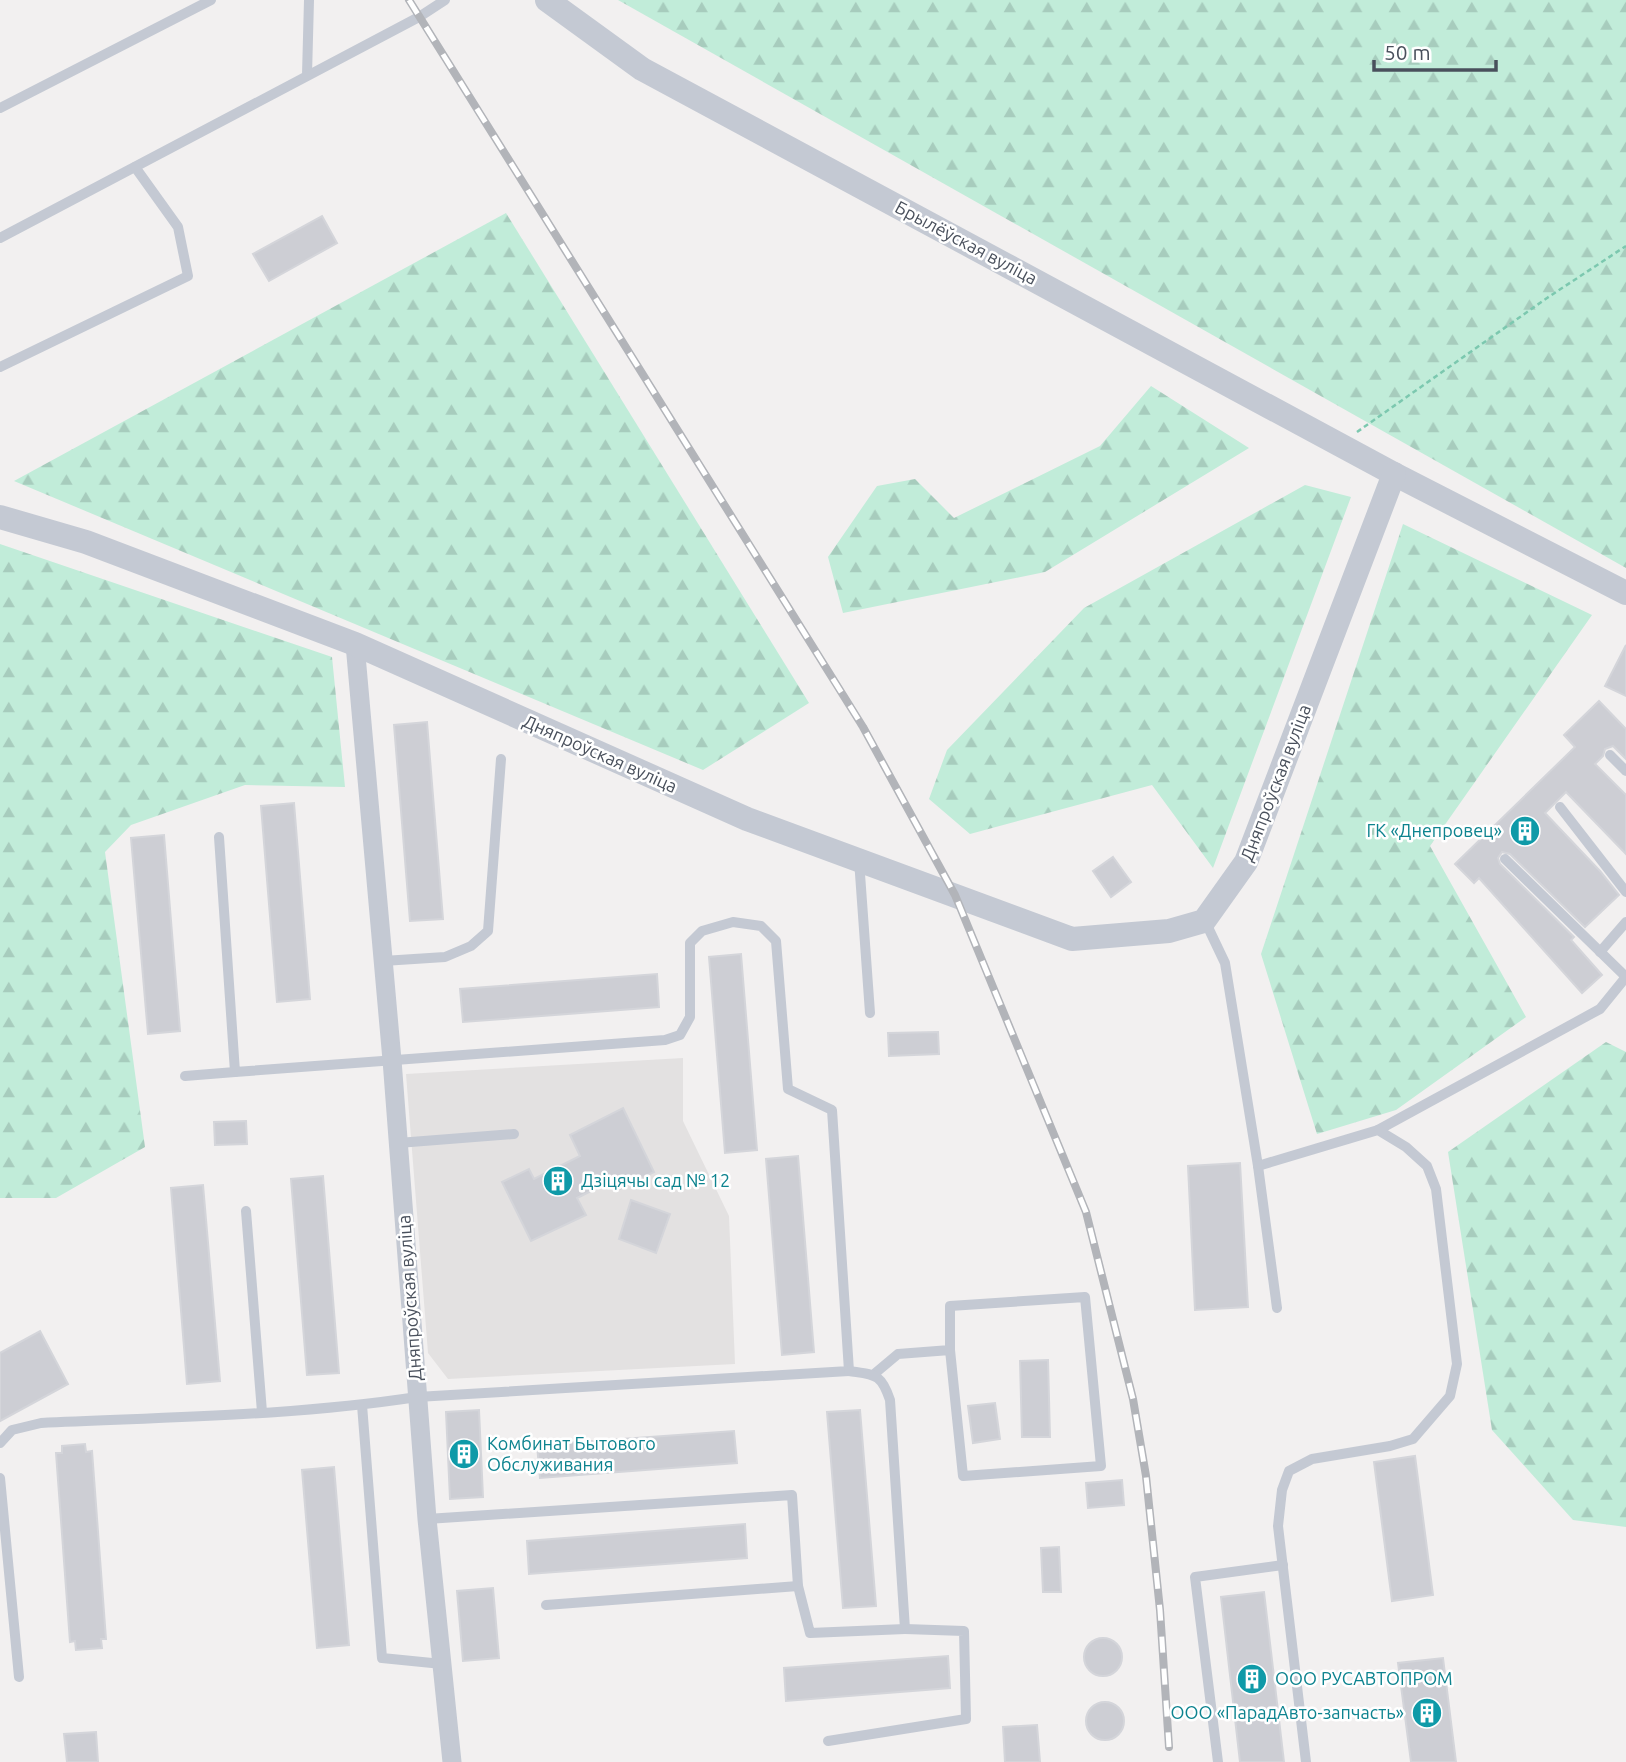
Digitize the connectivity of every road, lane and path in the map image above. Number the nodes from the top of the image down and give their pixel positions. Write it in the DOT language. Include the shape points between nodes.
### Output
graph roads {
  1 [pos="211,0"];
  2 [pos="309,0"];
  3 [pos="446,0"];
  4 [pos="547,0"];
  5 [pos="307,75"];
  6 [pos="0,108"];
  7 [pos="135,167"];
  8 [pos="0,238"];
  9 [pos="1626,246"];
  10 [pos="0,367"];
  11 [pos="1340,444"];
  12 [pos="1394,474"];
  13 [pos="0,517"];
  14 [pos="1626,593"];
  15 [pos="355,644"];
  16 [pos="1610,755"];
  17 [pos="500,759"];
  18 [pos="1626,771"];
  19 [pos="1560,807"];
  20 [pos="219,837"];
  21 [pos="1505,859"];
  22 [pos="859,860"];
  23 [pos="1626,892"];
  24 [pos="1205,920"];
  25 [pos="1626,922"];
  26 [pos="1600,952"];
  27 [pos="382,961"];
  28 [pos="1626,977"];
  29 [pos="870,1013"];
  30 [pos="391,1060"];
  31 [pos="235,1072"];
  32 [pos="185,1076"];
  33 [pos="1378,1130"];
  34 [pos="514,1134"];
  35 [pos="398,1143"];
  36 [pos="1258,1166"];
  37 [pos="246,1211"];
  38 [pos="1277,1308"];
  39 [pos="950,1350"];
  40 [pos="849,1371"];
  41 [pos="873,1375"];
  42 [pos="417,1397"];
  43 [pos="362,1405"];
  44 [pos="262,1412"];
  45 [pos="0,1443"];
  46 [pos="0,1478"];
  47 [pos="427,1519"];
  48 [pos="1283,1565"];
  49 [pos="798,1586"];
  50 [pos="546,1605"];
  51 [pos="905,1629"];
  52 [pos="442,1664"];
  53 [pos="19,1677"];
  54 [pos="828,1741"];
  55 [pos="452,1762"];
  56 [pos="1218,1762"];
  57 [pos="1306,1762"];
  1 -- 6 [label="lane"];
  2 -- 5 [label="lane"];
  3 -- 5 [label="lane"];
  4 -- 11 [label="street, Брылёўская вуліца" via="642,69"];
  5 -- 7 [label="lane"];
  7 -- 8 [label="lane"];
  7 -- 10 [label="lane" via="178,228 188,276"];
  9 -- 11 [label="path"];
  11 -- 12 [label="street, Брылёўская вуліца"];
  12 -- 14 [label="street"];
  12 -- 24 [label="street, Дняпроўская вуліца" via="1246,862"];
  13 -- 15 [label="street" via="86,542"];
  15 -- 22 [label="street, Дняпроўская вуліца" via="747,819"];
  15 -- 27 [label="street, Дняпроўская вуліца"];
  16 -- 18 [label="lane"];
  17 -- 27 [label="lane" via="488,931 471,946 446,957"];
  19 -- 23 [label="lane"];
  20 -- 31 [label="lane"];
  21 -- 26 [label="lane"];
  22 -- 24 [label="street, Дняпроўская вуліца" via="1072,939 1169,931"];
  22 -- 29 [label="lane"];
  24 -- 36 [label="lane" via="1225,963"];
  25 -- 26 [label="lane"];
  26 -- 28 [label="lane"];
  27 -- 30 [label="street, Дняпроўская вуліца"];
  28 -- 33 [label="lane" via="1600,1009"];
  30 -- 31 [label="lane"];
  30 -- 35 [label="street, Дняпроўская вуліца"];
  30 -- 40 [label="lane" via="665,1040 680,1035 690,1017 690,943 702,931 733,922 761,926 776,942 788,1089 832,1110"];
  31 -- 32 [label="lane"];
  33 -- 36 [label="lane"];
  33 -- 48 [label="lane" via="1427,1166 1436,1189 1457,1364 1450,1396 1413,1439 1312,1459 1289,1471 1278,1526"];
  34 -- 35 [label="lane"];
  35 -- 42 [label="street, Дняпроўская вуліца"];
  36 -- 38 [label="lane"];
  37 -- 44 [label="lane"];
  39 -- 39 [label="lane" via="963,1476 1101,1466 1085,1297 950,1307"];
  39 -- 41 [label="lane" via="898,1354"];
  40 -- 41 [label="lane"];
  40 -- 42 [label="lane"];
  41 -- 51 [label="lane" via="884,1382 890,1400"];
  42 -- 43 [label="lane"];
  42 -- 47 [label="street, Дняпроўская вуліца"];
  43 -- 44 [label="lane"];
  43 -- 52 [label="lane" via="382,1658"];
  44 -- 45 [label="lane" via="41,1423 12,1430"];
  46 -- 53 [label="lane"];
  47 -- 49 [label="lane" via="792,1494"];
  47 -- 52 [label="street, Дняпроўская вуліца"];
  48 -- 56 [label="lane" via="1195,1577"];
  48 -- 57 [label="lane"];
  49 -- 50 [label="lane"];
  49 -- 51 [label="lane" via="810,1633"];
  51 -- 54 [label="lane" via="964,1631 966,1719"];
  52 -- 55 [label="street, Дняпроўская вуліца"];
}
